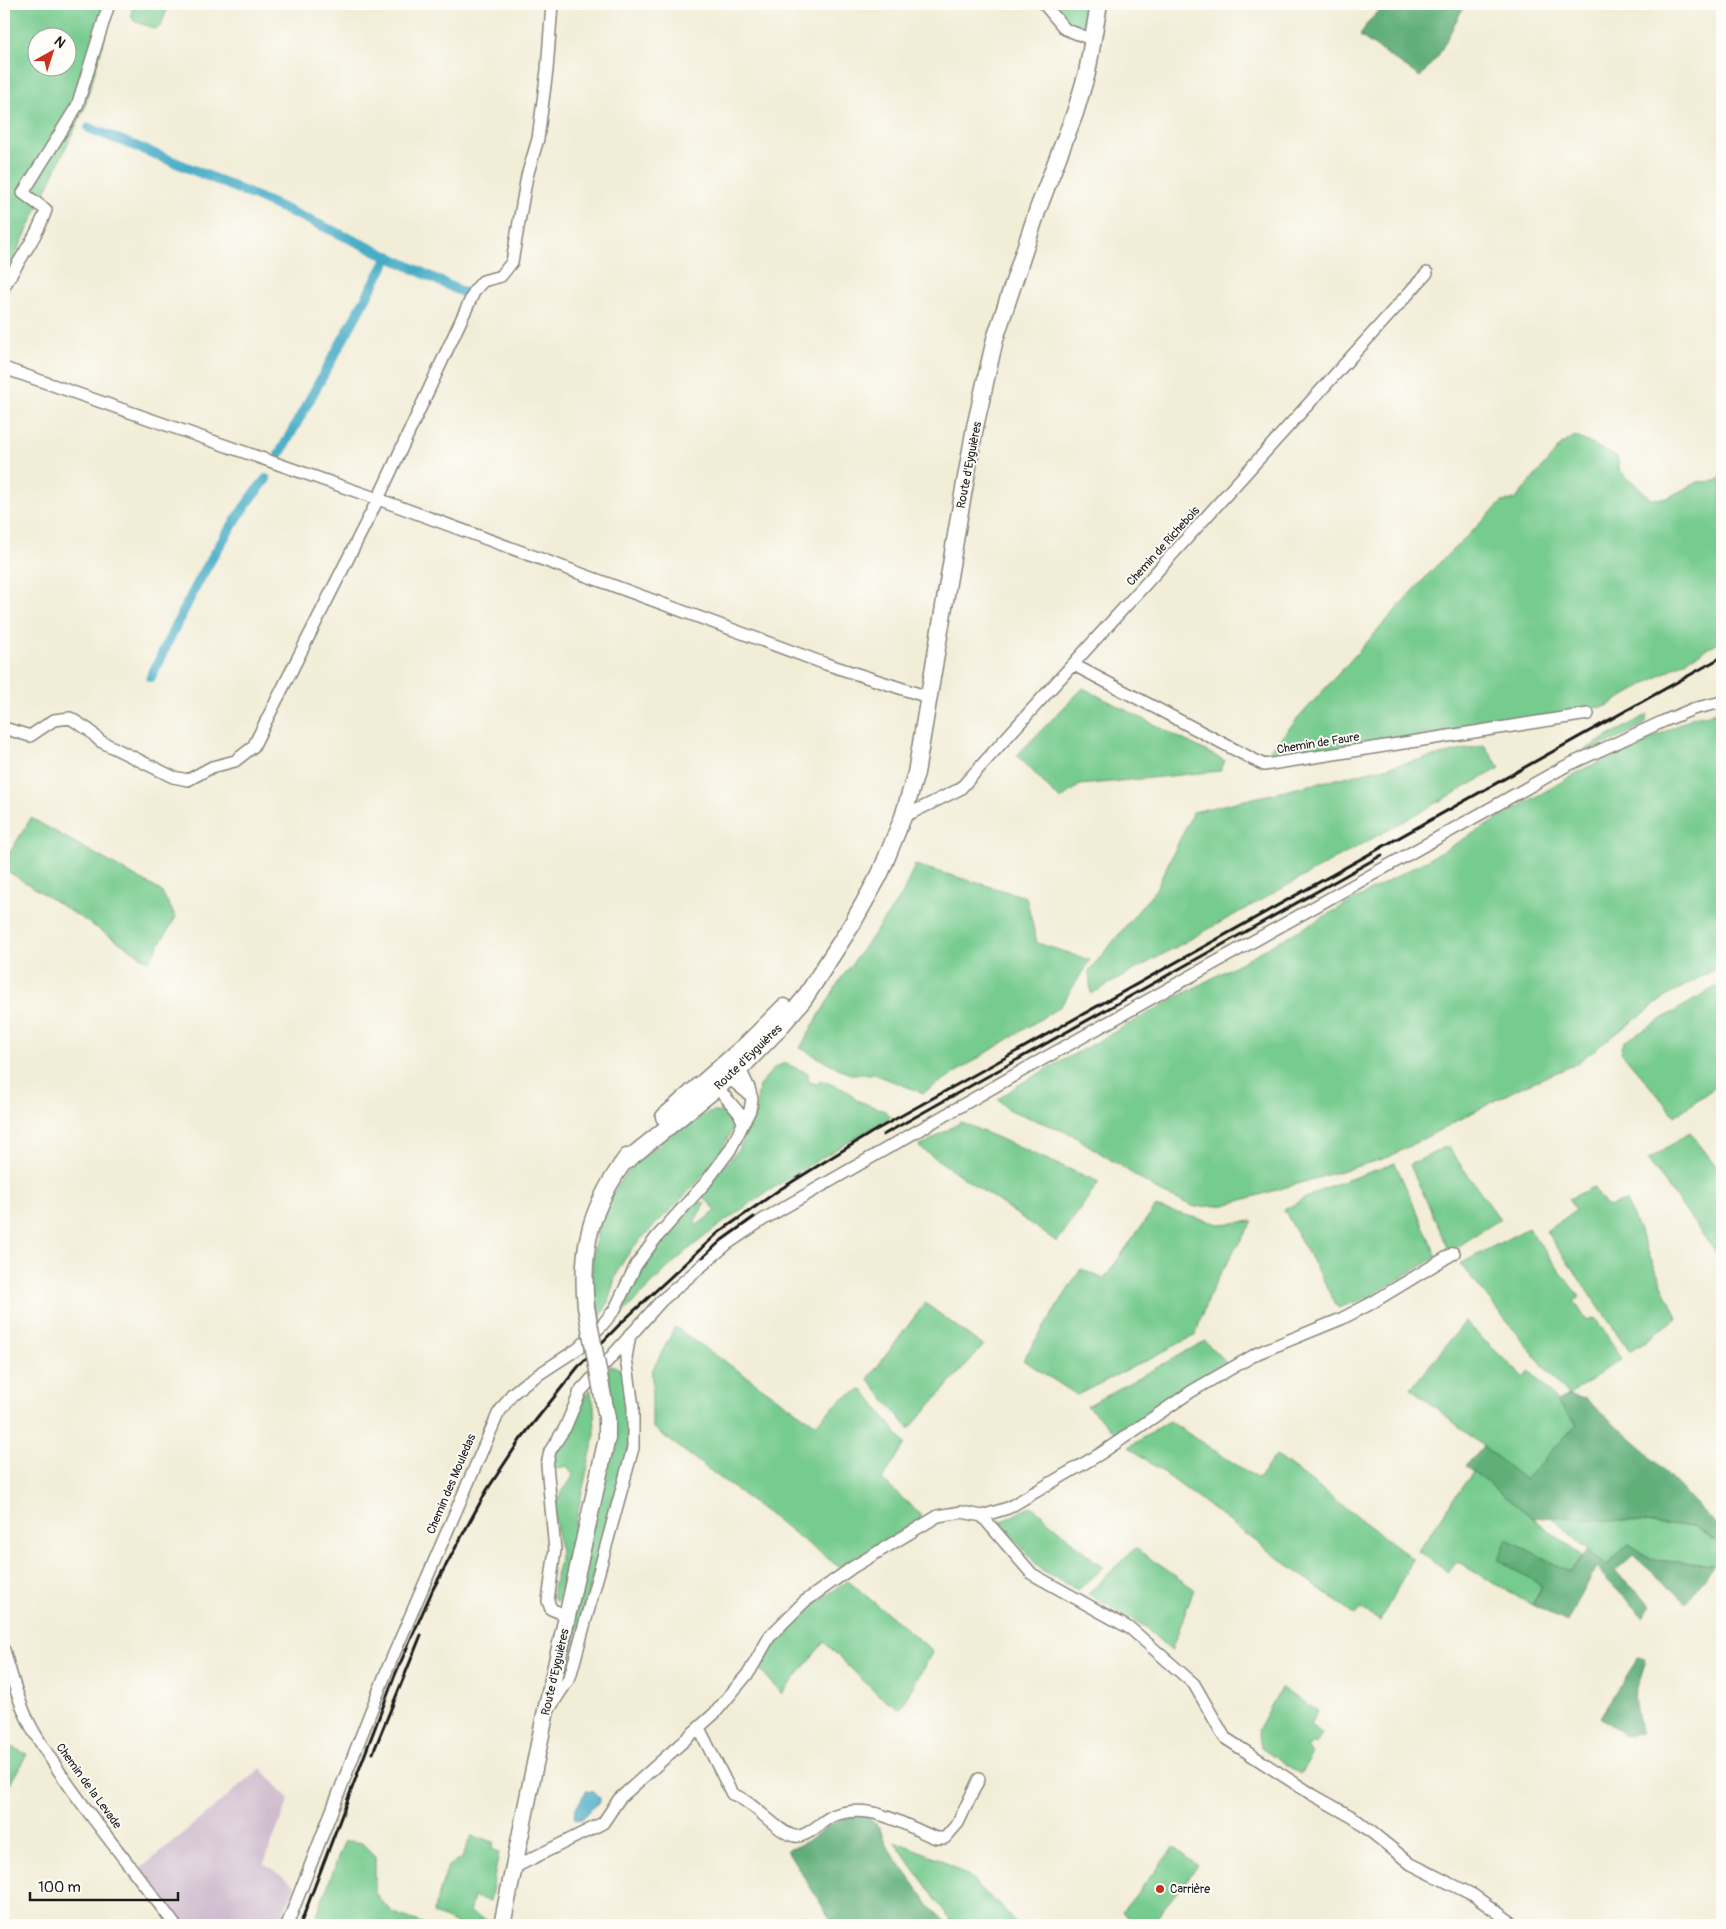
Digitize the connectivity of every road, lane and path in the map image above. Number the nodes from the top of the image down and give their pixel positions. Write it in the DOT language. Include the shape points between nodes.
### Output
graph roads {
  1 [pos="109,4"];
  2 [pos="552,4"];
  3 [pos="1044,4"];
  4 [pos="1099,4"];
  5 [pos="1093,40"];
  6 [pos="1427,273"];
  7 [pos="4,287"];
  8 [pos="4,368"];
  9 [pos="378,499"];
  10 [pos="1074,664"];
  11 [pos="931,698"];
  12 [pos="1722,702"];
  13 [pos="1588,714"];
  14 [pos="4,728"];
  15 [pos="903,817"];
  16 [pos="851,926"];
  17 [pos="723,1078"];
  18 [pos="743,1122"];
  19 [pos="1454,1253"];
  20 [pos="630,1334"];
  21 [pos="982,1516"];
  22 [pos="568,1616"];
  23 [pos="4,1650"];
  24 [pos="545,1716"];
  25 [pos="699,1728"];
  26 [pos="979,1779"];
  27 [pos="513,1868"];
  28 [pos="175,1925"];
  29 [pos="287,1925"];
  30 [pos="502,1925"];
  31 [pos="1515,1925"];
  1 -- 7 [label="street" via="77,106 23,192 46,210"];
  2 -- 9 [label="street" via="538,139 527,176 512,262 501,276 483,281 475,290"];
  3 -- 5 [label="street" via="1065,29"];
  4 -- 5 [label="main road, Route d'Eyguières"];
  5 -- 11 [label="main road, Route d'Eyguières" via="1075,113 1038,209 995,339 959,517"];
  6 -- 10 [label="street, Chemin de Richebois"];
  8 -- 9 [label="street"];
  9 -- 11 [label="street" via="826,664"];
  9 -- 14 [label="street" via="253,747 235,761 212,767 188,780 173,777 100,741 70,718 54,720 30,736"];
  10 -- 13 [label="street, Chemin de Faure" via="1264,765"];
  10 -- 15 [label="street, Chemin de Richebois" via="960,789"];
  11 -- 15 [label="main road, Route d'Eyguières" via="916,773"];
  12 -- 20 [label="street" via="1671,718 1566,766 802,1196 728,1244 661,1301"];
  15 -- 16 [label="main road, Route d'Eyguières" via="880,874"];
  16 -- 17 [label="main road, Route d'Eyguières" via="785,1006 748,1043"];
  16 -- 17 [label="main road, Route d'Eyguières" via="804,999"];
  17 -- 18 [label="street"];
  17 -- 18 [label="street, Chemin des Mouledas" via="751,1096 750,1110"];
  17 -- 22 [label="main road, Route d'Eyguières, bridge" via="639,1142 605,1189 586,1247 586,1307 608,1438"];
  18 -- 29 [label="street, Chemin des Mouledas" via="730,1150 636,1265 615,1309 603,1324 579,1348 518,1389 498,1414 387,1670"];
  19 -- 21 [label="street" via="1341,1319 1258,1353 1192,1391 1100,1454 1008,1508"];
  20 -- 22 [label="street" via="593,1369 565,1428 550,1451 547,1465 555,1550 548,1602 551,1608"];
  20 -- 24 [label="street" via="626,1358 633,1407 633,1448 570,1677"];
  21 -- 25 [label="street" via="962,1512 938,1516 853,1567 804,1602 770,1636 750,1671 716,1713"];
  21 -- 31 [label="street" via="1032,1574 1131,1629 1194,1684 1225,1738 1354,1818 1411,1864 1473,1894"];
  22 -- 24 [label="main road, Route d'Eyguières"];
  23 -- 28 [label="street, Chemin de la Levade" via="34,1731"];
  24 -- 27 [label="main road, Route d'Eyguières"];
  25 -- 26 [label="street" via="732,1794 744,1798 792,1835 808,1833 834,1815 868,1810 936,1838 945,1838 958,1823"];
  25 -- 27 [label="street" via="619,1798 603,1823"];
  27 -- 30 [label="main road, Route d'Eyguières"];
}
